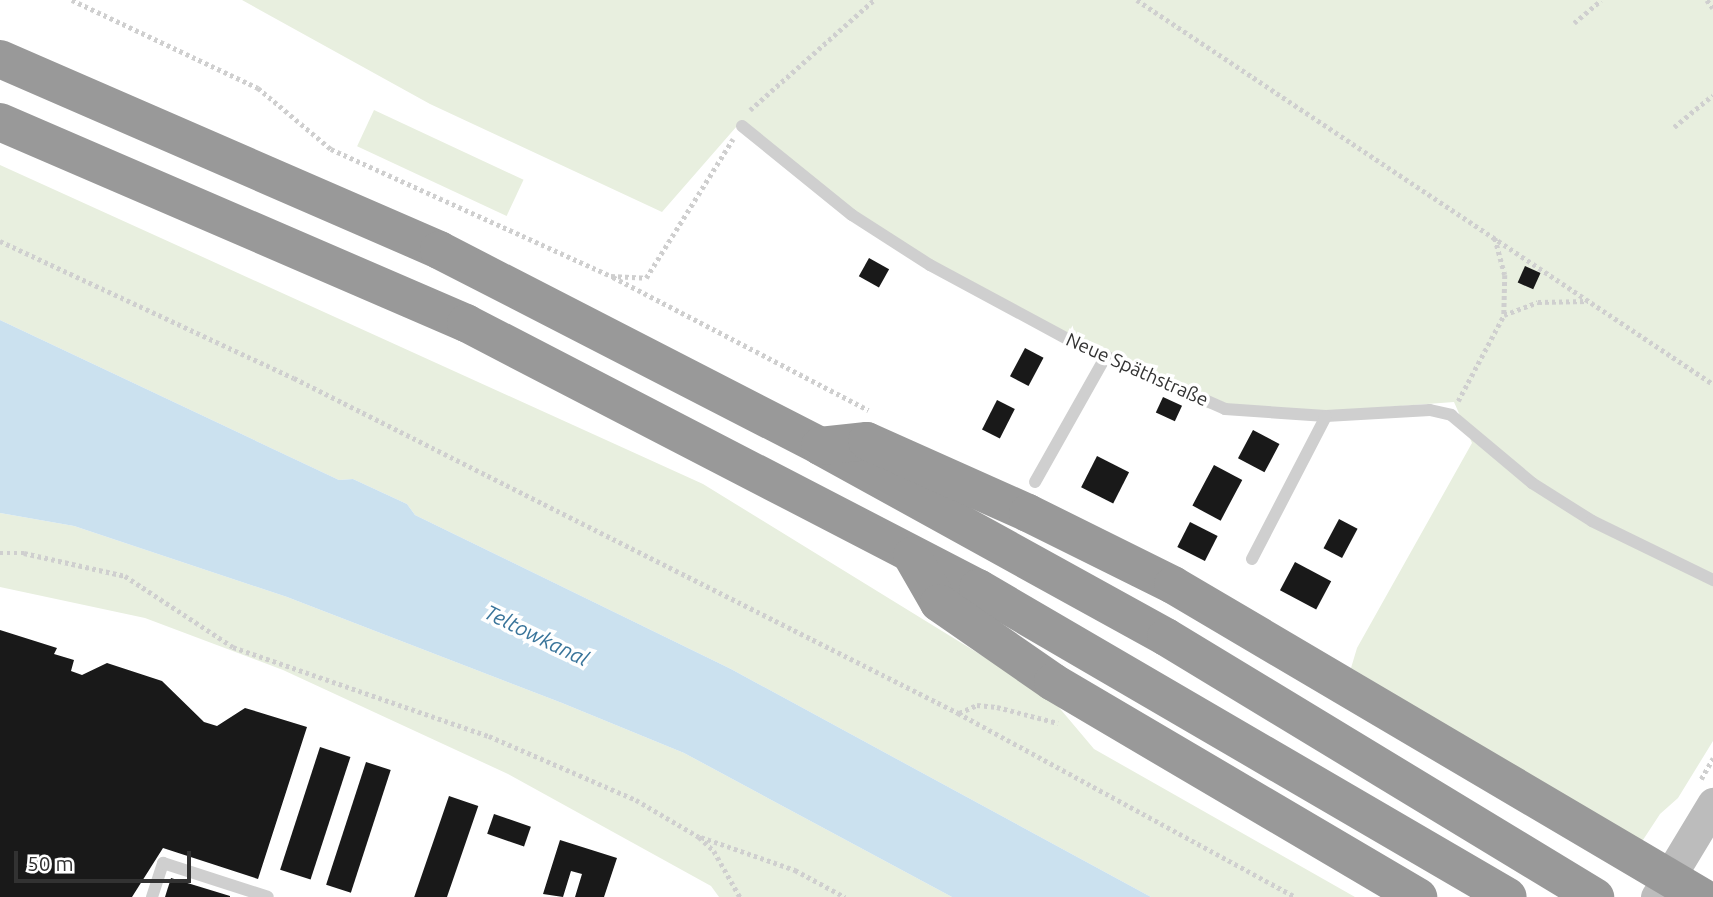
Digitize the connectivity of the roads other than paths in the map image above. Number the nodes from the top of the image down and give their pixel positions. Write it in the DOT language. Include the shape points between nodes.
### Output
graph roads {
  1 [pos="11,64"];
  2 [pos="0,122"];
  3 [pos="742,126"];
  4 [pos="1106,356"];
  5 [pos="1326,416"];
  6 [pos="820,446"];
  7 [pos="1035,482"];
  8 [pos="912,556"];
  9 [pos="1252,559"];
  10 [pos="1713,580"];
  11 [pos="1713,804"];
  12 [pos="1713,879"];
  13 [pos="1662,889"];
  14 [pos="152,897"];
  15 [pos="268,897"];
  16 [pos="1418,897"];
  17 [pos="1508,897"];
  18 [pos="1595,897"];
  19 [pos="1703,897"];
  1 -- 6 [label="highway" via="439,250"];
  2 -- 8 [label="highway" via="466,323"];
  3 -- 4 [label="lane, Neue Späthstraße" via="819,191 930,265"];
  4 -- 5 [label="lane, Neue Späthstraße" via="1225,409"];
  4 -- 7 [label="lane"];
  5 -- 9 [label="lane"];
  5 -- 10 [label="lane, Neue Späthstraße" via="1394,410 1451,415 1532,483 1592,521"];
  6 -- 13 [label="highway" via="867,441 1173,585"];
  6 -- 18 [label="highway" via="1166,637"];
  8 -- 16 [label="highway" via="939,603 1053,682"];
  8 -- 17 [label="highway" via="1081,648"];
  11 -- 13 [label="main road"];
  12 -- 19 [label="main road"];
  13 -- 19 [label="highway"];
  14 -- 15 [label="lane" via="163,863"];
}
